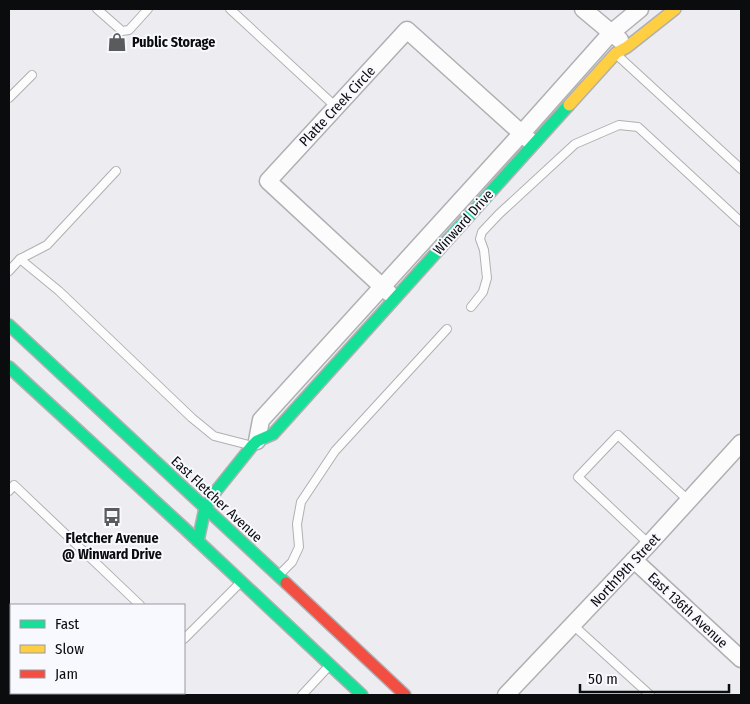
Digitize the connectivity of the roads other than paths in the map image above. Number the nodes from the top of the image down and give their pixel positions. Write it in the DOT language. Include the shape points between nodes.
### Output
graph roads {
  1 [pos="97,9"];
  2 [pos="148,9"];
  3 [pos="230,9"];
  4 [pos="583,9"];
  5 [pos="640,9"];
  6 [pos="675,9"];
  7 [pos="611,33"];
  8 [pos="621,50"];
  9 [pos="32,75"];
  10 [pos="9,98"];
  11 [pos="336,107"];
  12 [pos="522,133"];
  13 [pos="534,144"];
  14 [pos="741,169"];
  15 [pos="116,171"];
  16 [pos="741,222"];
  17 [pos="20,259"];
  18 [pos="9,271"];
  19 [pos="382,286"];
  20 [pos="395,298"];
  21 [pos="471,307"];
  22 [pos="9,325"];
  23 [pos="447,328"];
  24 [pos="9,367"];
  25 [pos="741,443"];
  26 [pos="251,447"];
  27 [pos="9,491"];
  28 [pos="688,501"];
  29 [pos="205,508"];
  30 [pos="198,541"];
  31 [pos="649,544"];
  32 [pos="634,560"];
  33 [pos="279,576"];
  34 [pos="241,581"];
  35 [pos="139,604"];
  36 [pos="573,625"];
  37 [pos="185,638"];
  38 [pos="741,659"];
  39 [pos="330,664"];
  40 [pos="302,695"];
  41 [pos="362,695"];
  42 [pos="405,695"];
  43 [pos="506,695"];
  44 [pos="650,695"];
  1 -- 2 [label="lane" via="122,31 128,30"];
  3 -- 11 [label="lane"];
  4 -- 7 [label="street"];
  5 -- 7 [label="street, Winward Drive"];
  6 -- 8 [label="main road, Winward Drive"];
  7 -- 8 [label="street"];
  7 -- 12 [label="street, Winward Drive"];
  8 -- 13 [label="main road, Winward Drive"];
  8 -- 14 [label="lane"];
  9 -- 10 [label="lane"];
  11 -- 12 [label="street, Platte Creek Circle" via="407,30"];
  11 -- 19 [label="street, Platte Creek Circle" via="268,181"];
  12 -- 13 [label="street, Platte Creek Circle"];
  12 -- 19 [label="street, Winward Drive"];
  13 -- 20 [label="main road, Winward Drive"];
  15 -- 17 [label="lane" via="47,245"];
  16 -- 21 [label="lane" via="638,127 619,126 575,144 482,232 480,239 487,278 483,292"];
  17 -- 18 [label="lane"];
  17 -- 26 [label="lane" via="59,291 214,436"];
  19 -- 20 [label="street, Platte Creek Circle"];
  19 -- 26 [label="street, Winward Drive" via="261,420"];
  20 -- 26 [label="main road, Winward Drive" via="273,434"];
  22 -- 29 [label="main road, East Fletcher Avenue"];
  23 -- 33 [label="lane" via="335,451 301,502 297,524 299,547 292,562"];
  24 -- 30 [label="main road"];
  25 -- 28 [label="street, North19th Street"];
  26 -- 29 [label="main road, Winward Drive"];
  27 -- 35 [label="lane" via="14,485"];
  28 -- 31 [label="street, North19th Street"];
  28 -- 31 [label="lane" via="618,435 578,476"];
  29 -- 30 [label="main road"];
  29 -- 33 [label="main road, East Fletcher Avenue"];
  30 -- 34 [label="main road"];
  31 -- 32 [label="street, North19th Street"];
  32 -- 36 [label="street, North19th Street"];
  32 -- 38 [label="street, East 136th Avenue"];
  33 -- 42 [label="main road, East Fletcher Avenue"];
  34 -- 37 [label="lane"];
  34 -- 39 [label="main road"];
  36 -- 43 [label="street, North19th Street"];
  36 -- 44 [label="lane"];
  39 -- 40 [label="lane"];
  39 -- 41 [label="main road"];
}
